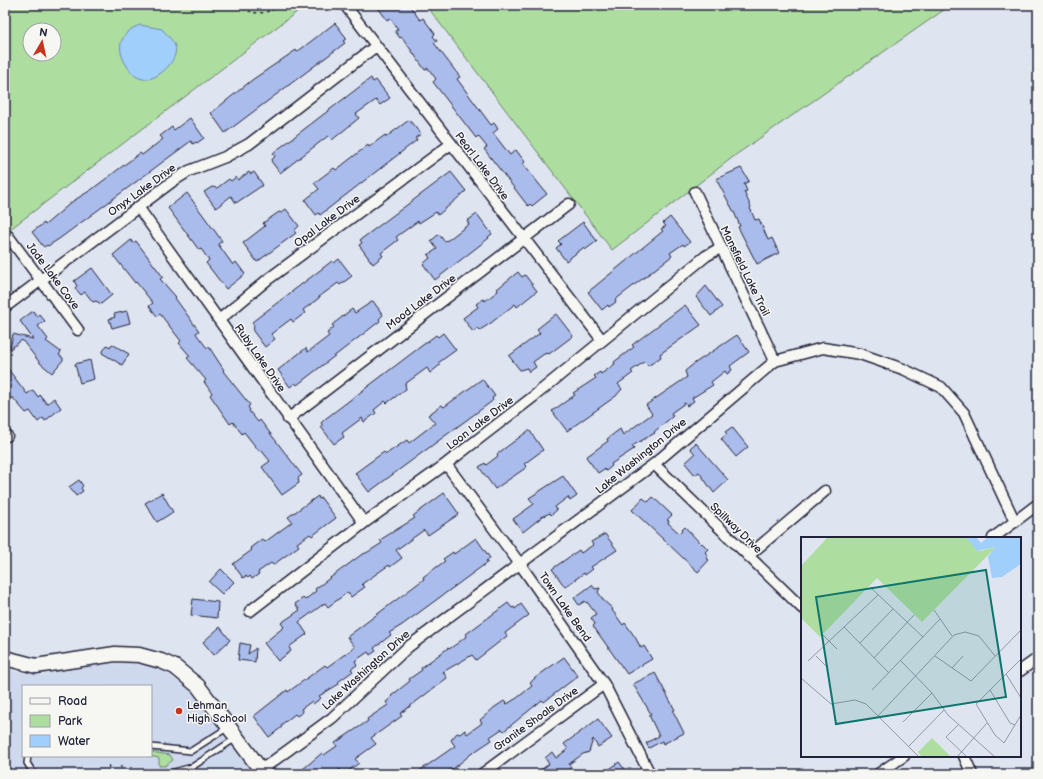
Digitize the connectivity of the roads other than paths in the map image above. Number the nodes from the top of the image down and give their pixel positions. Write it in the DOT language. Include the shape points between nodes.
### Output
graph roads {
  1 [pos="345,5"];
  2 [pos="376,46"];
  3 [pos="451,144"];
  4 [pos="695,192"];
  5 [pos="569,204"];
  6 [pos="138,207"];
  7 [pos="8,236"];
  8 [pos="523,240"];
  9 [pos="720,248"];
  10 [pos="41,280"];
  11 [pos="5,307"];
  12 [pos="219,320"];
  13 [pos="78,330"];
  14 [pos="602,340"];
  15 [pos="775,361"];
  16 [pos="288,419"];
  17 [pos="446,464"];
  18 [pos="654,464"];
  19 [pos="825,490"];
  20 [pos="1038,504"];
  21 [pos="1015,522"];
  22 [pos="364,523"];
  23 [pos="994,537"];
  24 [pos="748,556"];
  25 [pos="520,564"];
  26 [pos="801,607"];
  27 [pos="250,611"];
  28 [pos="5,658"];
  29 [pos="1038,658"];
  30 [pos="1021,671"];
  31 [pos="604,684"];
  32 [pos="232,733"];
  33 [pos="152,747"];
  34 [pos="28,757"];
  35 [pos="903,757"];
  36 [pos="964,757"];
  37 [pos="262,772"];
  38 [pos="34,774"];
  39 [pos="166,774"];
  40 [pos="482,774"];
  41 [pos="650,774"];
  42 [pos="878,774"];
  43 [pos="972,774"];
  1 -- 2 [label="street, Pearl Lake Drive"];
  2 -- 3 [label="street, Pearl Lake Drive"];
  2 -- 6 [label="street, Onyx Lake Drive" via="249,144 225,158 189,171"];
  3 -- 8 [label="street, Pearl Lake Drive"];
  3 -- 12 [label="street, Opal Lake Drive" via="267,280"];
  4 -- 9 [label="street, Mansfield Lake Trail"];
  5 -- 8 [label="street, Mood Lake Drive"];
  6 -- 10 [label="street, Onyx Lake Drive"];
  6 -- 12 [label="street, Ruby Lake Drive"];
  7 -- 10 [label="street, Jade Lake Cove"];
  8 -- 14 [label="street, Pearl Lake Drive"];
  8 -- 16 [label="street, Mood Lake Drive"];
  9 -- 14 [label="street, Loon Lake Drive" via="706,256"];
  9 -- 15 [label="street, Mansfield Lake Trail"];
  10 -- 11 [label="street, Onyx Lake Drive"];
  10 -- 13 [label="street, Jade Lake Cove"];
  12 -- 16 [label="street, Ruby Lake Drive"];
  14 -- 17 [label="street, Loon Lake Drive"];
  15 -- 18 [label="street, Lake Washington Drive"];
  15 -- 21 [label="street, Lake Washington Drive" via="823,348 860,354 903,369 940,387 964,413"];
  16 -- 22 [label="street, Ruby Lake Drive"];
  17 -- 22 [label="street, Loon Lake Drive"];
  17 -- 25 [label="street, Town Lake Bend"];
  18 -- 24 [label="street, Spillway Drive"];
  18 -- 25 [label="street, Lake Washington Drive"];
  19 -- 24 [label="street"];
  20 -- 21 [label="street"];
  21 -- 23 [label="street"];
  22 -- 27 [label="street, Loon Lake Drive"];
  24 -- 26 [label="street, Spillway Drive"];
  25 -- 31 [label="street, Town Lake Bend"];
  25 -- 37 [label="street, Lake Washington Drive" via="408,647 332,718"];
  28 -- 32 [label="street" via="36,666 110,655 139,655 161,661 174,667 198,686"];
  29 -- 30 [label="street"];
  31 -- 40 [label="street, Granite Shoals Drive"];
  31 -- 41 [label="street, Town Lake Bend"];
  32 -- 33 [label="lane" via="191,751"];
  32 -- 37 [label="street"];
  32 -- 39 [label="lane" via="192,767"];
  34 -- 38 [label="lane" via="27,763"];
  35 -- 42 [label="street"];
  36 -- 43 [label="street"];
}
